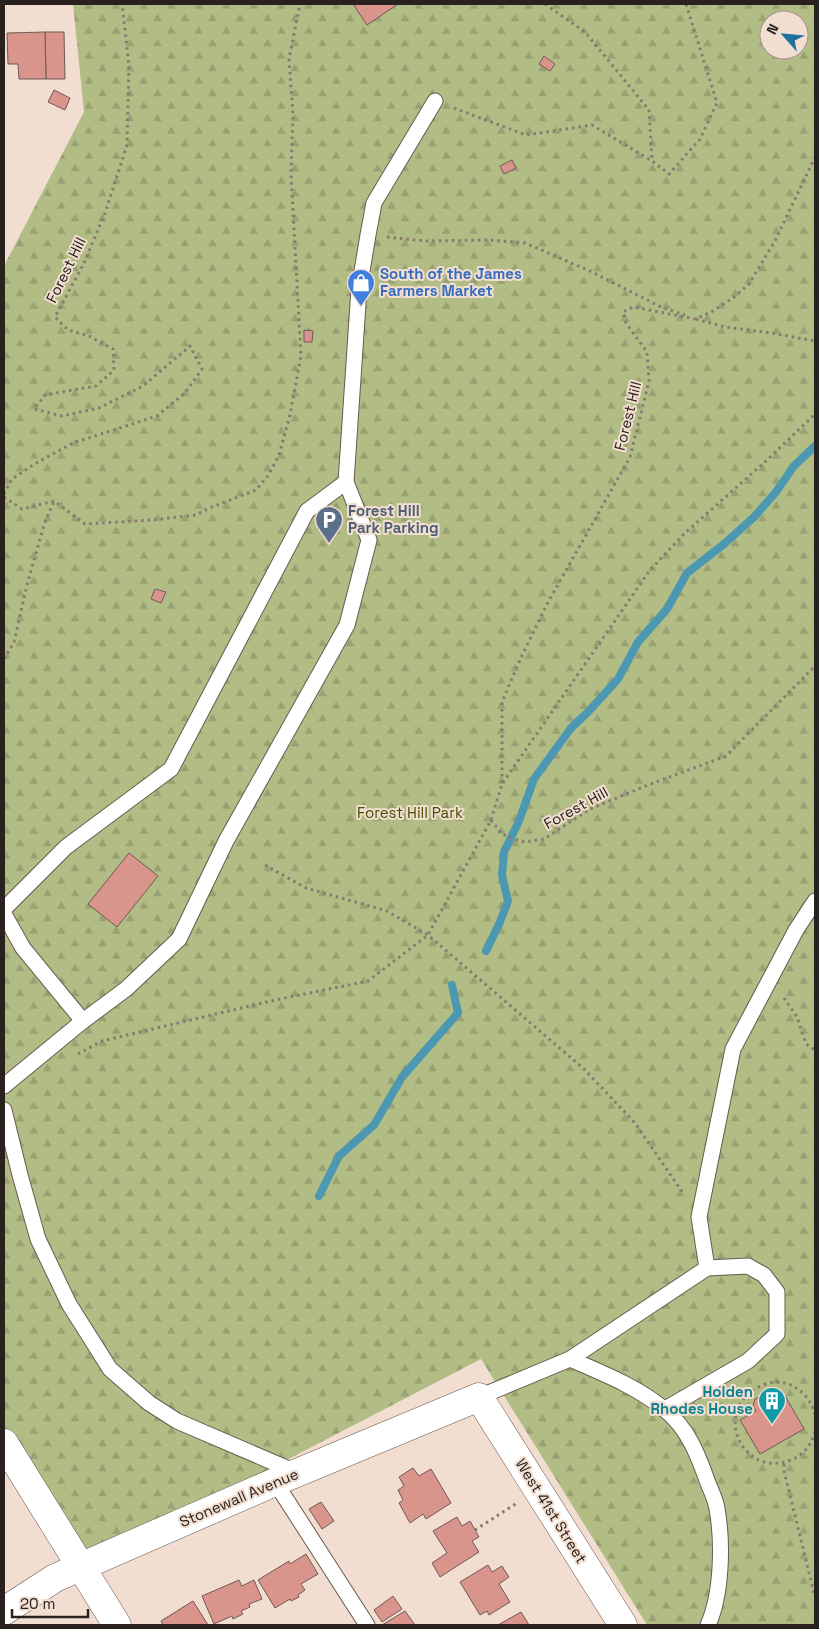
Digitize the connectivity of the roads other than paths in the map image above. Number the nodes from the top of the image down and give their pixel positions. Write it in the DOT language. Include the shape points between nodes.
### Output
graph roads {
  1 [pos="435,101"];
  2 [pos="346,482"];
  3 [pos="815,901"];
  4 [pos="4,909"];
  5 [pos="4,914"];
  6 [pos="83,1021"];
  7 [pos="4,1086"];
  8 [pos="4,1110"];
  9 [pos="707,1268"];
  10 [pos="570,1359"];
  11 [pos="479,1397"];
  12 [pos="665,1409"];
  13 [pos="4,1443"];
  14 [pos="286,1477"];
  15 [pos="81,1567"];
  16 [pos="4,1611"];
  17 [pos="118,1625"];
  18 [pos="367,1625"];
  19 [pos="624,1625"];
  20 [pos="708,1625"];
  1 -- 2 [label="lane" via="374,203 359,289"];
  2 -- 4 [label="lane" via="307,511 171,769 66,848"];
  2 -- 6 [label="lane" via="369,540 347,625 226,841 179,939 126,989"];
  3 -- 9 [label="lane" via="796,930 733,1049 699,1217"];
  5 -- 6 [label="lane" via="23,948"];
  6 -- 7 [label="lane"];
  8 -- 14 [label="lane" via="38,1239 69,1304 110,1369 149,1403 178,1422"];
  9 -- 10 [label="lane"];
  9 -- 12 [label="lane" via="748,1266 764,1275 777,1292 777,1334 748,1361"];
  10 -- 11 [label="lane"];
  10 -- 12 [label="lane" via="618,1379"];
  11 -- 14 [label="street, Stonewall Avenue"];
  11 -- 19 [label="street, West 41st Street"];
  12 -- 20 [label="lane" via="687,1434 717,1508 721,1559 713,1613"];
  13 -- 15 [label="street"];
  14 -- 15 [label="street, Stonewall Avenue"];
  14 -- 18 [label="lane"];
  15 -- 16 [label="street, Stonewall Avenue" via="55,1578"];
  15 -- 17 [label="street"];
}
